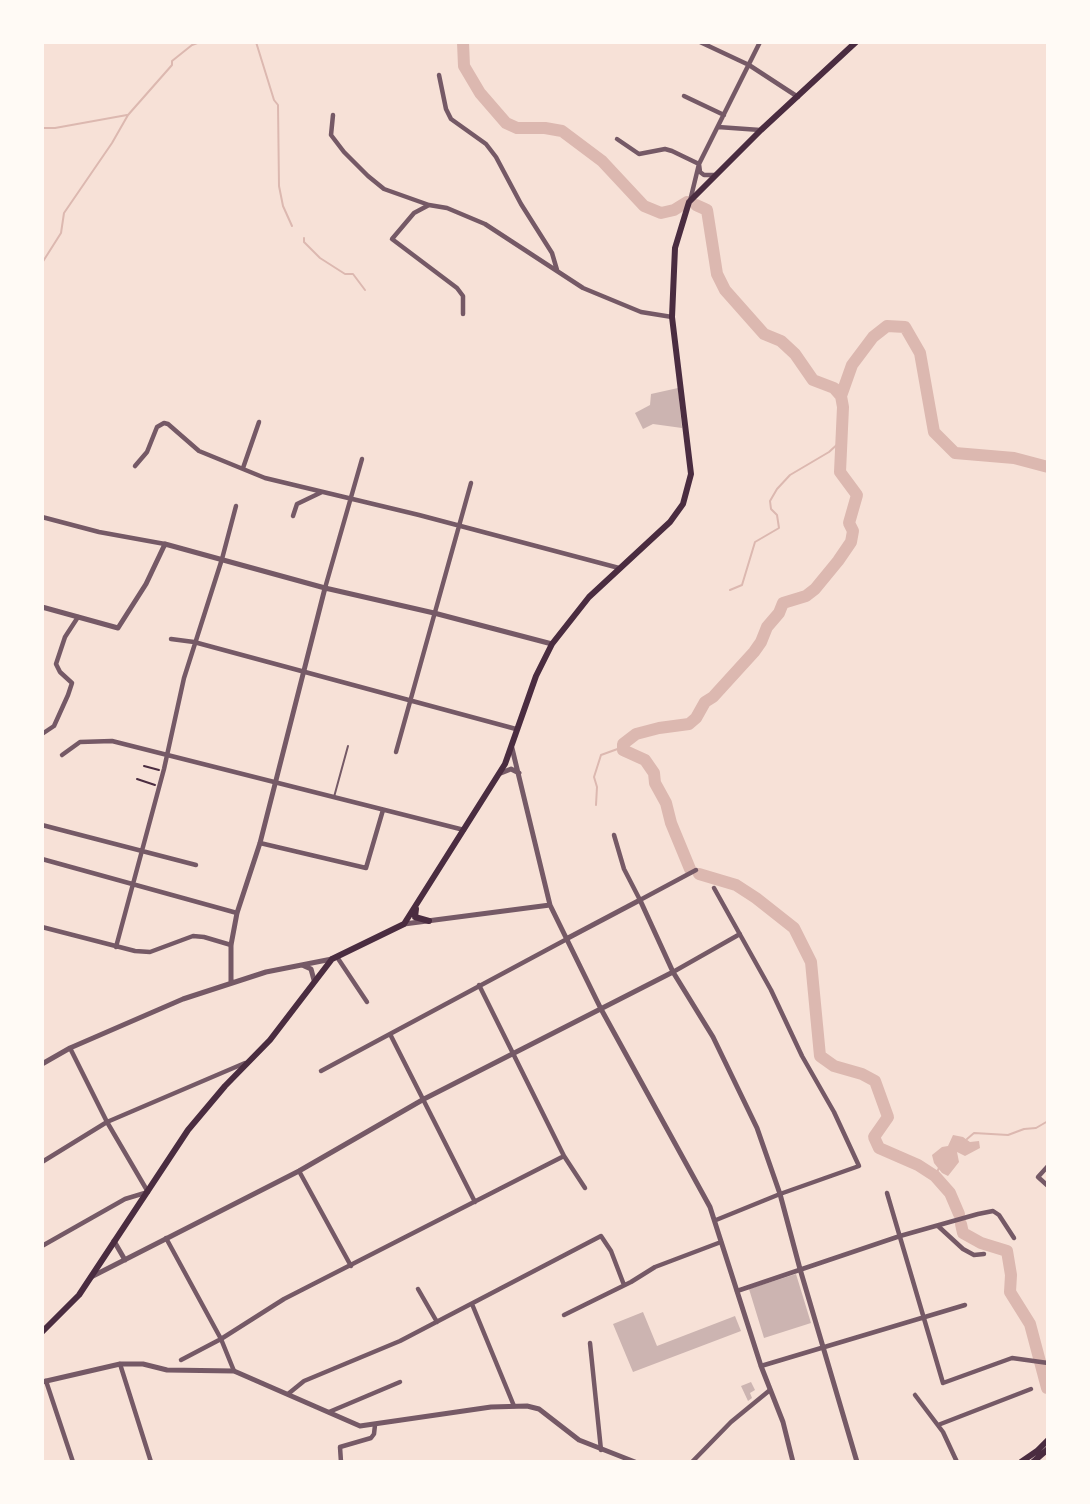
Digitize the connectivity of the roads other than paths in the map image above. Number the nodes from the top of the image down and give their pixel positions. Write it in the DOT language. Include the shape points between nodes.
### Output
graph roads {
  1 [pos="700,42"];
  2 [pos="760,42"];
  3 [pos="856,42"];
  4 [pos="749,65"];
  5 [pos="439,75"];
  6 [pos="684,96"];
  7 [pos="798,97"];
  8 [pos="333,115"];
  9 [pos="724,115"];
  10 [pos="718,127"];
  11 [pos="761,130"];
  12 [pos="617,139"];
  13 [pos="699,164"];
  14 [pos="715,175"];
  15 [pos="689,202"];
  16 [pos="429,205"];
  17 [pos="557,271"];
  18 [pos="463,314"];
  19 [pos="672,317"];
  20 [pos="259,422"];
  21 [pos="362,459"];
  22 [pos="135,466"];
  23 [pos="243,468"];
  24 [pos="471,483"];
  25 [pos="322,492"];
  26 [pos="350,499"];
  27 [pos="236,506"];
  28 [pos="293,516"];
  29 [pos="42,517"];
  30 [pos="457,525"];
  31 [pos="165,544"];
  32 [pos="222,559"];
  33 [pos="619,568"];
  34 [pos="325,588"];
  35 [pos="42,607"];
  36 [pos="434,613"];
  37 [pos="78,617"];
  38 [pos="171,639"];
  39 [pos="194,642"];
  40 [pos="552,644"];
  41 [pos="304,671"];
  42 [pos="411,699"];
  43 [pos="516,729"];
  44 [pos="42,734"];
  45 [pos="348,746"];
  46 [pos="512,748"];
  47 [pos="396,752"];
  48 [pos="166,754"];
  49 [pos="62,755"];
  50 [pos="501,773"];
  51 [pos="519,773"];
  52 [pos="274,782"];
  53 [pos="334,797"];
  54 [pos="383,810"];
  55 [pos="42,825"];
  56 [pos="464,830"];
  57 [pos="614,835"];
  58 [pos="260,843"];
  59 [pos="141,850"];
  60 [pos="42,859"];
  61 [pos="196,865"];
  62 [pos="696,870"];
  63 [pos="132,884"];
  64 [pos="714,888"];
  65 [pos="639,900"];
  66 [pos="418,901"];
  67 [pos="550,905"];
  68 [pos="237,914"];
  69 [pos="429,921"];
  70 [pos="404,925"];
  71 [pos="42,927"];
  72 [pos="740,934"];
  73 [pos="568,938"];
  74 [pos="230,945"];
  75 [pos="116,947"];
  76 [pos="334,958"];
  77 [pos="299,965"];
  78 [pos="673,972"];
  79 [pos="314,980"];
  80 [pos="230,982"];
  81 [pos="479,985"];
  82 [pos="367,1002"];
  83 [pos="601,1009"];
  84 [pos="390,1034"];
  85 [pos="70,1048"];
  86 [pos="512,1055"];
  87 [pos="250,1061"];
  88 [pos="42,1064"];
  89 [pos="321,1071"];
  90 [pos="216,1074"];
  91 [pos="225,1086"];
  92 [pos="424,1099"];
  93 [pos="107,1122"];
  94 [pos="564,1156"];
  95 [pos="42,1161"];
  96 [pos="1048,1166"];
  97 [pos="299,1171"];
  98 [pos="1048,1186"];
  99 [pos="585,1188"];
  100 [pos="148,1192"];
  101 [pos="887,1193"];
  102 [pos="780,1194"];
  103 [pos="475,1202"];
  104 [pos="716,1220"];
  105 [pos="938,1226"];
  106 [pos="900,1236"];
  107 [pos="166,1238"];
  108 [pos="1014,1238"];
  109 [pos="114,1241"];
  110 [pos="722,1241"];
  111 [pos="42,1246"];
  112 [pos="984,1254"];
  113 [pos="125,1260"];
  114 [pos="351,1265"];
  115 [pos="800,1269"];
  116 [pos="91,1278"];
  117 [pos="624,1285"];
  118 [pos="418,1289"];
  119 [pos="737,1291"];
  120 [pos="472,1304"];
  121 [pos="965,1305"];
  122 [pos="564,1315"];
  123 [pos="922,1317"];
  124 [pos="437,1322"];
  125 [pos="42,1332"];
  126 [pos="221,1339"];
  127 [pos="590,1343"];
  128 [pos="823,1346"];
  129 [pos="181,1360"];
  130 [pos="1047,1363"];
  131 [pos="120,1364"];
  132 [pos="761,1366"];
  133 [pos="234,1371"];
  134 [pos="44,1381"];
  135 [pos="400,1382"];
  136 [pos="1031,1389"];
  137 [pos="770,1390"];
  138 [pos="288,1394"];
  139 [pos="915,1395"];
  140 [pos="514,1406"];
  141 [pos="328,1412"];
  142 [pos="375,1425"];
  143 [pos="938,1425"];
  144 [pos="1048,1440"];
  145 [pos="1048,1449"];
  146 [pos="601,1450"];
  147 [pos="73,1462"];
  148 [pos="151,1462"];
  149 [pos="341,1462"];
  150 [pos="635,1462"];
  151 [pos="692,1462"];
  152 [pos="793,1462"];
  153 [pos="857,1462"];
  154 [pos="957,1462"];
  155 [pos="1021,1462"];
  156 [pos="1033,1462"];
  1 -- 4 [label="street"];
  2 -- 4 [label="street"];
  3 -- 7 [label="main road"];
  4 -- 7 [label="street"];
  4 -- 9 [label="street"];
  5 -- 17 [label="street" via="451,119 496,157 549,246"];
  6 -- 9 [label="street"];
  7 -- 11 [label="main road"];
  8 -- 16 [label="street" via="331,135 368,176 384,189"];
  9 -- 10 [label="street"];
  10 -- 11 [label="street"];
  10 -- 13 [label="street"];
  11 -- 14 [label="main road"];
  12 -- 13 [label="street" via="639,154 665,149"];
  13 -- 14 [label="street" via="704,176"];
  13 -- 15 [label="street"];
  14 -- 15 [label="main road"];
  15 -- 19 [label="main road" via="675,248"];
  16 -- 17 [label="street" via="485,223"];
  16 -- 18 [label="street" via="414,213 392,239 457,288 463,296"];
  17 -- 19 [label="street" via="619,304"];
  19 -- 33 [label="main road" via="689,447 689,489 670,522"];
  20 -- 23 [label="street"];
  21 -- 26 [label="street"];
  22 -- 23 [label="street" via="147,452 157,427 164,423 199,451"];
  23 -- 25 [label="street"];
  24 -- 30 [label="street"];
  25 -- 26 [label="street"];
  25 -- 28 [label="street" via="297,503"];
  26 -- 30 [label="street"];
  26 -- 34 [label="street"];
  27 -- 32 [label="street"];
  29 -- 31 [label="street"];
  30 -- 33 [label="street"];
  30 -- 36 [label="street"];
  31 -- 32 [label="street"];
  31 -- 37 [label="street" via="118,628"];
  32 -- 34 [label="street"];
  32 -- 39 [label="street"];
  33 -- 40 [label="main road" via="576,611"];
  34 -- 36 [label="street"];
  34 -- 41 [label="street"];
  35 -- 37 [label="street"];
  36 -- 40 [label="street"];
  36 -- 42 [label="street"];
  37 -- 44 [label="street" via="56,664 72,683 60,718"];
  38 -- 39 [label="street"];
  39 -- 41 [label="street"];
  39 -- 48 [label="street"];
  40 -- 43 [label="main road"];
  41 -- 42 [label="street"];
  41 -- 52 [label="street"];
  42 -- 43 [label="street"];
  42 -- 47 [label="street"];
  43 -- 46 [label="main road"];
  45 -- 53 [label="lane"];
  46 -- 50 [label="main road"];
  46 -- 51 [label="street"];
  48 -- 49 [label="street" via="112,741 80,742"];
  48 -- 52 [label="street"];
  48 -- 59 [label="street"];
  50 -- 51 [label="street" via="511,769"];
  50 -- 56 [label="main road"];
  51 -- 67 [label="street"];
  52 -- 53 [label="street"];
  52 -- 58 [label="street"];
  53 -- 54 [label="street"];
  54 -- 56 [label="street"];
  54 -- 58 [label="street" via="366,868"];
  55 -- 59 [label="street"];
  56 -- 66 [label="main road"];
  57 -- 65 [label="street"];
  58 -- 68 [label="street"];
  59 -- 61 [label="street"];
  59 -- 63 [label="street"];
  60 -- 63 [label="street"];
  62 -- 65 [label="street"];
  63 -- 68 [label="street"];
  63 -- 75 [label="street"];
  64 -- 72 [label="street"];
  65 -- 73 [label="street"];
  65 -- 78 [label="street"];
  66 -- 69 [label="main road" via="415,917"];
  66 -- 70 [label="main road"];
  67 -- 69 [label="street"];
  67 -- 73 [label="street"];
  68 -- 74 [label="street"];
  69 -- 70 [label="street"];
  70 -- 76 [label="main road"];
  71 -- 75 [label="street"];
  72 -- 78 [label="street"];
  72 -- 102 [label="street" via="859,1166"];
  73 -- 81 [label="street"];
  73 -- 83 [label="street"];
  74 -- 75 [label="street" via="193,936 150,952"];
  74 -- 80 [label="street"];
  76 -- 77 [label="street"];
  76 -- 79 [label="main road"];
  76 -- 82 [label="street"];
  77 -- 79 [label="street" via="310,968"];
  77 -- 80 [label="street"];
  78 -- 83 [label="street"];
  78 -- 102 [label="street" via="736,1080"];
  79 -- 87 [label="main road"];
  80 -- 85 [label="street"];
  81 -- 84 [label="street"];
  81 -- 86 [label="street"];
  83 -- 86 [label="street"];
  83 -- 104 [label="street"];
  84 -- 89 [label="street"];
  84 -- 92 [label="street"];
  85 -- 88 [label="street"];
  85 -- 93 [label="street"];
  86 -- 92 [label="street"];
  86 -- 94 [label="street"];
  87 -- 90 [label="street"];
  87 -- 91 [label="main road"];
  90 -- 91 [label="street" via="225,1077"];
  90 -- 93 [label="street"];
  91 -- 100 [label="main road" via="187,1130"];
  92 -- 97 [label="street"];
  92 -- 103 [label="street"];
  93 -- 95 [label="street"];
  93 -- 100 [label="street"];
  94 -- 99 [label="street"];
  94 -- 103 [label="street"];
  96 -- 98 [label="street" via="1038,1177"];
  97 -- 107 [label="street"];
  97 -- 114 [label="street"];
  100 -- 109 [label="main road"];
  100 -- 111 [label="street" via="125,1199"];
  101 -- 106 [label="street"];
  102 -- 104 [label="street"];
  102 -- 115 [label="street"];
  103 -- 114 [label="street"];
  104 -- 110 [label="street"];
  105 -- 106 [label="street"];
  105 -- 108 [label="street" via="993,1211"];
  105 -- 112 [label="street" via="963,1250"];
  106 -- 115 [label="street"];
  106 -- 123 [label="street"];
  107 -- 113 [label="street"];
  107 -- 126 [label="street"];
  109 -- 113 [label="street"];
  109 -- 116 [label="main road"];
  110 -- 117 [label="street" via="655,1267"];
  110 -- 119 [label="street"];
  113 -- 116 [label="street"];
  114 -- 126 [label="street" via="284,1299"];
  115 -- 119 [label="street"];
  115 -- 128 [label="street"];
  116 -- 125 [label="main road"];
  117 -- 120 [label="street" via="601,1236"];
  117 -- 122 [label="street"];
  118 -- 124 [label="street"];
  119 -- 132 [label="street"];
  120 -- 124 [label="street"];
  120 -- 140 [label="street"];
  121 -- 123 [label="street"];
  123 -- 128 [label="street"];
  123 -- 130 [label="street" via="943,1383 1012,1359"];
  124 -- 138 [label="street" via="304,1381"];
  126 -- 129 [label="street"];
  126 -- 133 [label="street"];
  127 -- 146 [label="street"];
  128 -- 132 [label="street"];
  128 -- 153 [label="street"];
  131 -- 133 [label="street"];
  131 -- 134 [label="street"];
  131 -- 148 [label="street"];
  132 -- 137 [label="street"];
  133 -- 138 [label="street"];
  134 -- 147 [label="street"];
  135 -- 141 [label="street"];
  136 -- 143 [label="street"];
  137 -- 151 [label="street"];
  137 -- 152 [label="street"];
  138 -- 141 [label="street"];
  139 -- 143 [label="street"];
  140 -- 142 [label="street"];
  140 -- 146 [label="street" via="539,1409 579,1440"];
  141 -- 142 [label="street" via="354,1425"];
  142 -- 149 [label="street" via="370,1438 340,1447"];
  143 -- 154 [label="street"];
  144 -- 155 [label="main road"];
  145 -- 156 [label="main road"];
  146 -- 150 [label="street"];
}
